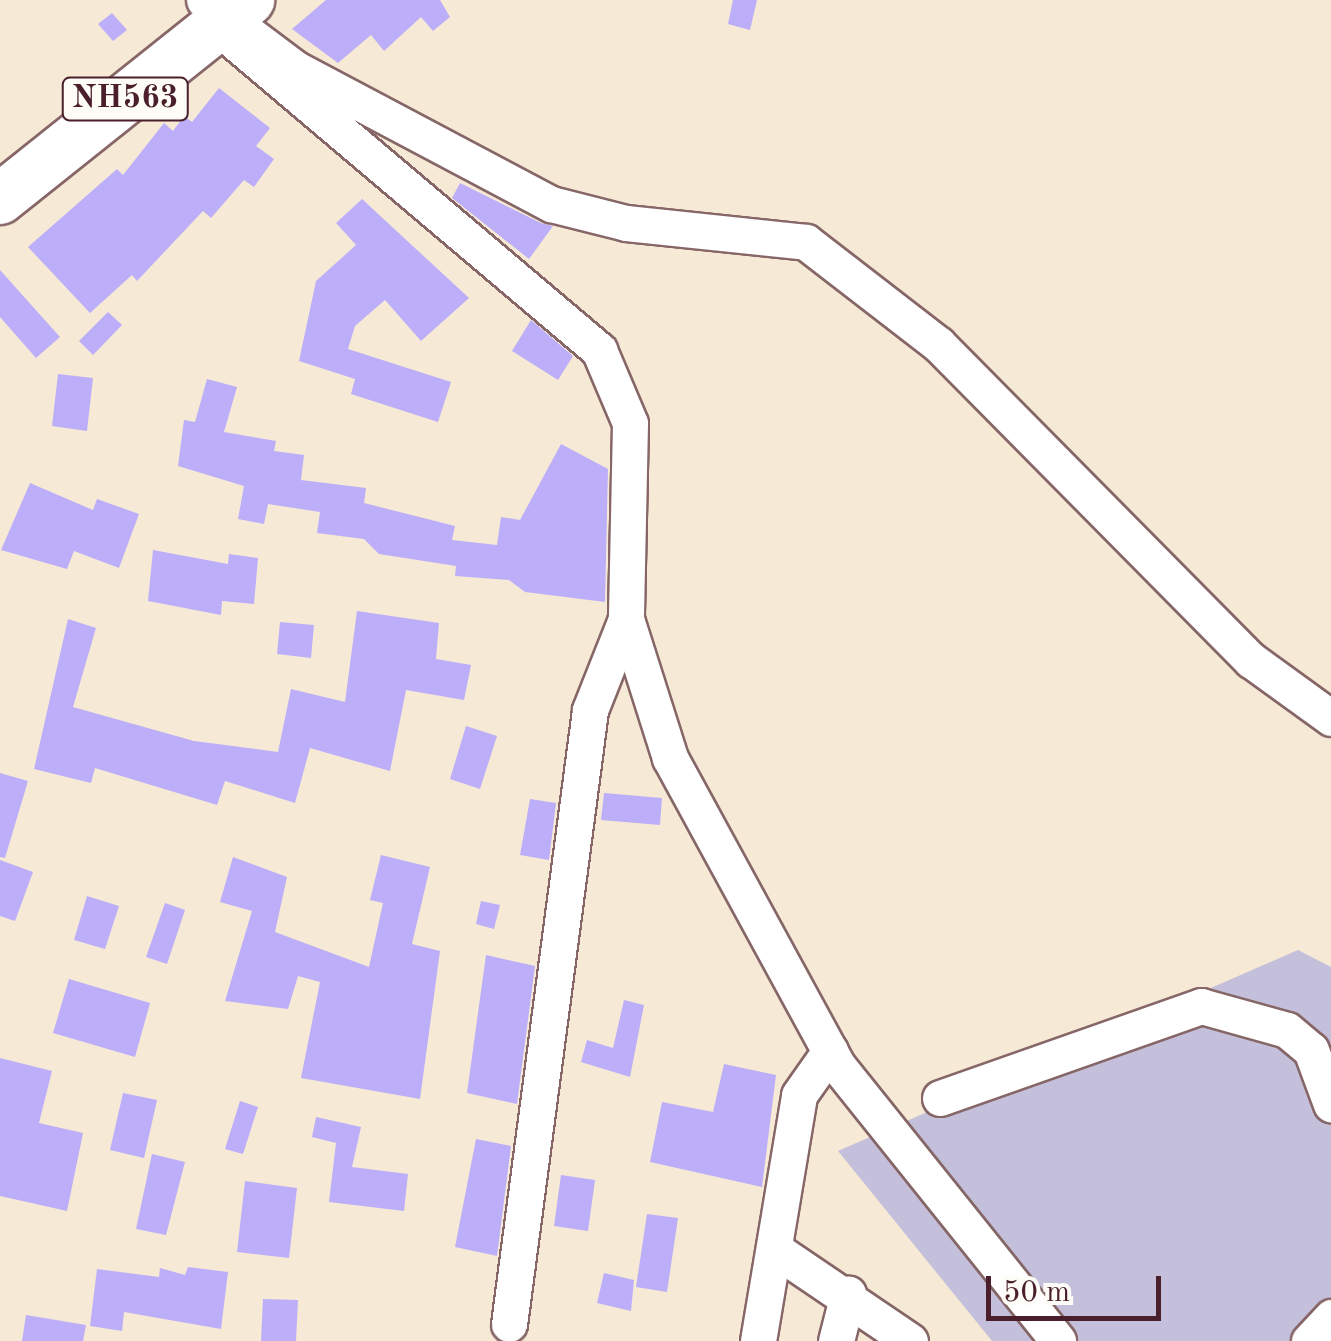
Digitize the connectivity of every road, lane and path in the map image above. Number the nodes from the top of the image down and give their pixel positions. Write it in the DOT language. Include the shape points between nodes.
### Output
graph roads {
  1 [pos="219,9"];
  2 [pos="0,160"];
  3 [pos="0,199"];
  4 [pos="626,619"];
  5 [pos="1331,718"];
  6 [pos="830,1051"];
  7 [pos="940,1098"];
  8 [pos="1331,1104"];
  9 [pos="780,1254"];
  10 [pos="848,1294"];
  11 [pos="1331,1317"];
  12 [pos="508,1324"];
  13 [pos="758,1341"];
  14 [pos="836,1341"];
  15 [pos="910,1341"];
  16 [pos="1058,1341"];
  17 [pos="1309,1341"];
  1 -- 2 [label="highway, NH563"];
  1 -- 3 [label="highway, NH563"];
  1 -- 4 [label="street" via="318,121 599,350 630,423"];
  1 -- 5 [label="street" via="296,68 551,204 626,223 806,242 925,332 1251,660"];
  4 -- 6 [label="street" via="670,758"];
  4 -- 12 [label="street" via="590,710"];
  6 -- 9 [label="street" via="799,1095"];
  6 -- 16 [label="street"];
  7 -- 8 [label="street" via="1200,1006 1286,1030 1311,1050"];
  9 -- 10 [label="street"];
  9 -- 13 [label="street"];
  10 -- 14 [label="street"];
  10 -- 15 [label="street"];
  11 -- 17 [label="street"];
}
